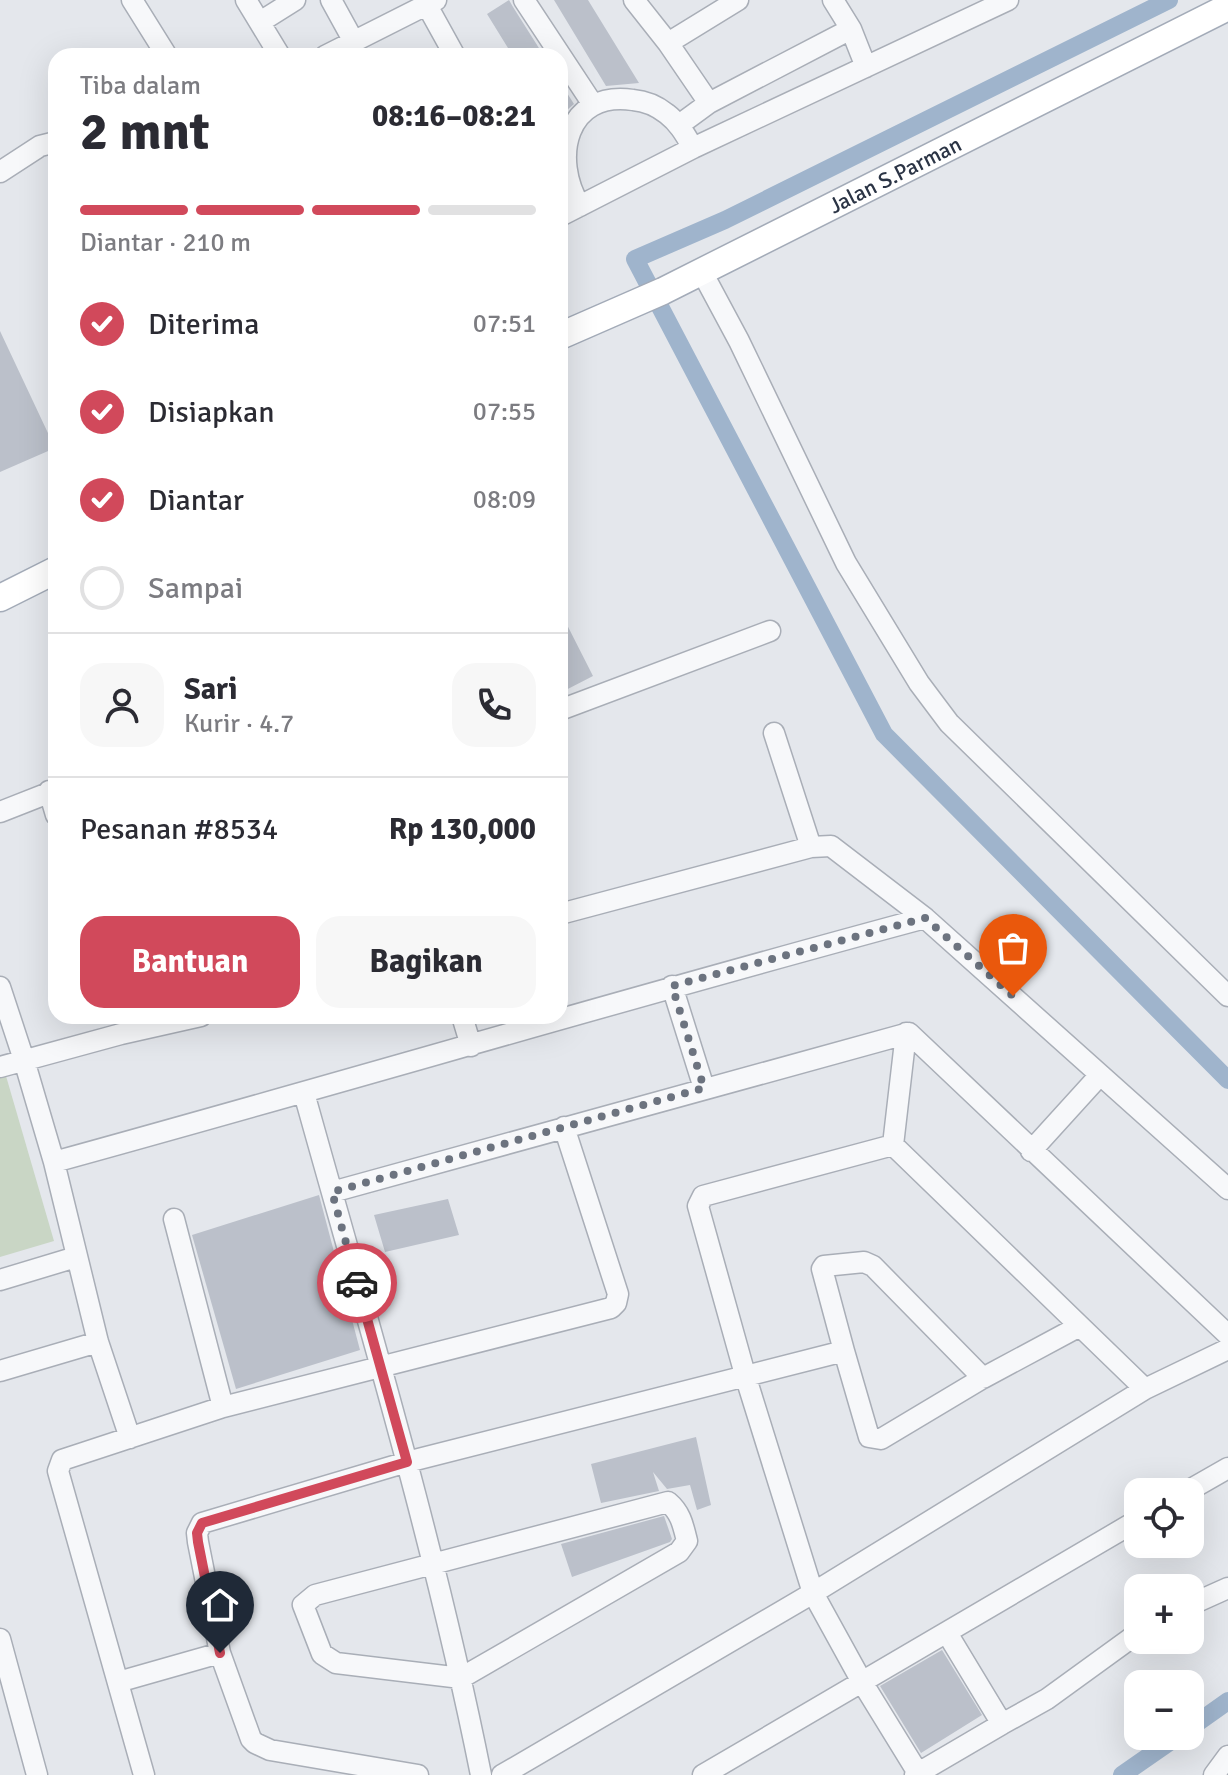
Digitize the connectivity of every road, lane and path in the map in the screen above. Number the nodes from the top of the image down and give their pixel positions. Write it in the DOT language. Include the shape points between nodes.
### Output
graph roads {
  1 [pos="132,0"];
  2 [pos="246,0"];
  3 [pos="295,0"];
  4 [pos="331,0"];
  5 [pos="524,0"];
  6 [pos="634,0"];
  7 [pos="738,0"];
  8 [pos="833,0"];
  9 [pos="1008,0"];
  10 [pos="429,2"];
  11 [pos="1228,7"];
  12 [pos="260,22"];
  13 [pos="851,29"];
  14 [pos="353,40"];
  15 [pos="668,43"];
  16 [pos="162,48"];
  17 [pos="275,48"];
  18 [pos="339,48"];
  19 [pos="451,48"];
  20 [pos="556,48"];
  21 [pos="568,67"];
  22 [pos="866,67"];
  23 [pos="592,103"];
  24 [pos="709,103"];
  25 [pos="679,125"];
  26 [pos="48,144"];
  27 [pos="568,146"];
  28 [pos="693,148"];
  29 [pos="0,172"];
  30 [pos="568,179"];
  31 [pos="580,206"];
  32 [pos="568,212"];
  33 [pos="702,272"];
  34 [pos="568,333"];
  35 [pos="48,574"];
  36 [pos="0,598"];
  37 [pos="770,631"];
  38 [pos="568,707"];
  39 [pos="774,733"];
  40 [pos="48,792"];
  41 [pos="0,812"];
  42 [pos="811,847"];
  43 [pos="568,912"];
  44 [pos="925,918"];
  45 [pos="672,986"];
  46 [pos="0,987"];
  47 [pos="1228,996"];
  48 [pos="568,1017"];
  49 [pos="464,1024"];
  50 [pos="545,1024"];
  51 [pos="118,1025"];
  52 [pos="906,1033"];
  53 [pos="471,1046"];
  54 [pos="24,1060"];
  55 [pos="0,1067"];
  56 [pos="1100,1075"];
  57 [pos="704,1088"];
  58 [pos="304,1093"];
  59 [pos="564,1127"];
  60 [pos="893,1145"];
  61 [pos="1031,1151"];
  62 [pos="54,1162"];
  63 [pos="1228,1189"];
  64 [pos="332,1192"];
  65 [pos="174,1219"];
  66 [pos="76,1257"];
  67 [pos="0,1280"];
  68 [pos="1078,1327"];
  69 [pos="1228,1335"];
  70 [pos="98,1342"];
  71 [pos="1228,1349"];
  72 [pos="844,1351"];
  73 [pos="381,1368"];
  74 [pos="0,1371"];
  75 [pos="746,1378"];
  76 [pos="983,1378"];
  77 [pos="1145,1389"];
  78 [pos="223,1407"];
  79 [pos="130,1438"];
  80 [pos="407,1462"];
  81 [pos="1228,1468"];
  82 [pos="1204,1482"];
  83 [pos="1124,1528"];
  84 [pos="432,1563"];
  85 [pos="1228,1588"];
  86 [pos="813,1593"];
  87 [pos="1204,1599"];
  88 [pos="947,1633"];
  89 [pos="0,1639"];
  90 [pos="1124,1643"];
  91 [pos="220,1653"];
  92 [pos="461,1678"];
  93 [pos="118,1682"];
  94 [pos="862,1682"];
  95 [pos="1002,1724"];
  96 [pos="1228,1756"];
  97 [pos="917,1774"];
  98 [pos="37,1775"];
  99 [pos="144,1775"];
  100 [pos="418,1775"];
  101 [pos="481,1775"];
  102 [pos="502,1775"];
  103 [pos="703,1775"];
  104 [pos="1214,1775"];
  1 -- 16 [label="street"];
  2 -- 12 [label="street"];
  3 -- 12 [label="street"];
  4 -- 14 [label="street"];
  5 -- 20 [label="street"];
  6 -- 15 [label="street"];
  7 -- 15 [label="street"];
  8 -- 13 [label="street"];
  9 -- 22 [label="street"];
  10 -- 14 [label="street"];
  10 -- 19 [label="street"];
  11 -- 33 [label="main road, Jalan S.Parman"];
  12 -- 17 [label="street"];
  13 -- 22 [label="street"];
  13 -- 24 [label="street"];
  14 -- 18 [label="street"];
  15 -- 24 [label="street"];
  21 -- 23 [label="street"];
  22 -- 28 [label="street"];
  23 -- 25 [label="street" via="641,101"];
  23 -- 27 [label="street"];
  24 -- 25 [label="street"];
  25 -- 28 [label="street"];
  26 -- 29 [label="street"];
  28 -- 31 [label="street"];
  30 -- 31 [label="street"];
  31 -- 32 [label="street"];
  33 -- 34 [label="main road, Jalan S.Parman"];
  33 -- 47 [label="street" via="846,563 919,683 949,723"];
  35 -- 36 [label="main road"];
  37 -- 38 [label="street"];
  39 -- 42 [label="street"];
  40 -- 41 [label="street"];
  42 -- 43 [label="street"];
  42 -- 44 [label="street" via="831,846"];
  44 -- 45 [label="street"];
  44 -- 56 [label="street"];
  45 -- 48 [label="street"];
  45 -- 57 [label="street"];
  46 -- 54 [label="street"];
  49 -- 53 [label="street"];
  50 -- 53 [label="street"];
  51 -- 54 [label="street"];
  52 -- 57 [label="street"];
  52 -- 60 [label="street"];
  52 -- 61 [label="street"];
  53 -- 58 [label="street"];
  54 -- 55 [label="street"];
  54 -- 62 [label="street"];
  56 -- 61 [label="street"];
  56 -- 63 [label="street"];
  57 -- 59 [label="street"];
  58 -- 62 [label="street"];
  58 -- 64 [label="street"];
  59 -- 64 [label="street"];
  59 -- 73 [label="street" via="618,1294 616,1303"];
  60 -- 68 [label="street"];
  60 -- 75 [label="street" via="699,1199"];
  61 -- 69 [label="street"];
  62 -- 66 [label="street"];
  64 -- 73 [label="street"];
  65 -- 78 [label="street"];
  66 -- 67 [label="street"];
  66 -- 70 [label="street"];
  68 -- 76 [label="street"];
  68 -- 77 [label="street"];
  70 -- 74 [label="street"];
  70 -- 79 [label="street"];
  71 -- 77 [label="street"];
  72 -- 75 [label="street"];
  72 -- 76 [label="street" via="869,1437 881,1439"];
  72 -- 76 [label="street" via="822,1269 864,1262"];
  73 -- 78 [label="street"];
  73 -- 80 [label="street"];
  75 -- 80 [label="street"];
  75 -- 86 [label="street"];
  77 -- 86 [label="street"];
  78 -- 79 [label="street"];
  79 -- 93 [label="street" via="62,1460 58,1471"];
  80 -- 84 [label="street"];
  80 -- 91 [label="street" via="202,1523 198,1542"];
  81 -- 82 [label="street"];
  83 -- 88 [label="street"];
  84 -- 92 [label="street"];
  84 -- 92 [label="street" via="315,1595 303,1605 327,1660"];
  84 -- 92 [label="street" via="668,1502 682,1520 687,1541 679,1552"];
  85 -- 87 [label="street"];
  86 -- 94 [label="street"];
  86 -- 102 [label="street"];
  88 -- 94 [label="street"];
  88 -- 95 [label="street"];
  89 -- 98 [label="street"];
  90 -- 95 [label="street" via="1047,1699"];
  91 -- 93 [label="street"];
  91 -- 100 [label="street" via="255,1743"];
  92 -- 101 [label="street"];
  93 -- 99 [label="street"];
  94 -- 97 [label="street"];
  94 -- 103 [label="street"];
  95 -- 97 [label="street"];
  96 -- 104 [label="street"];
}
